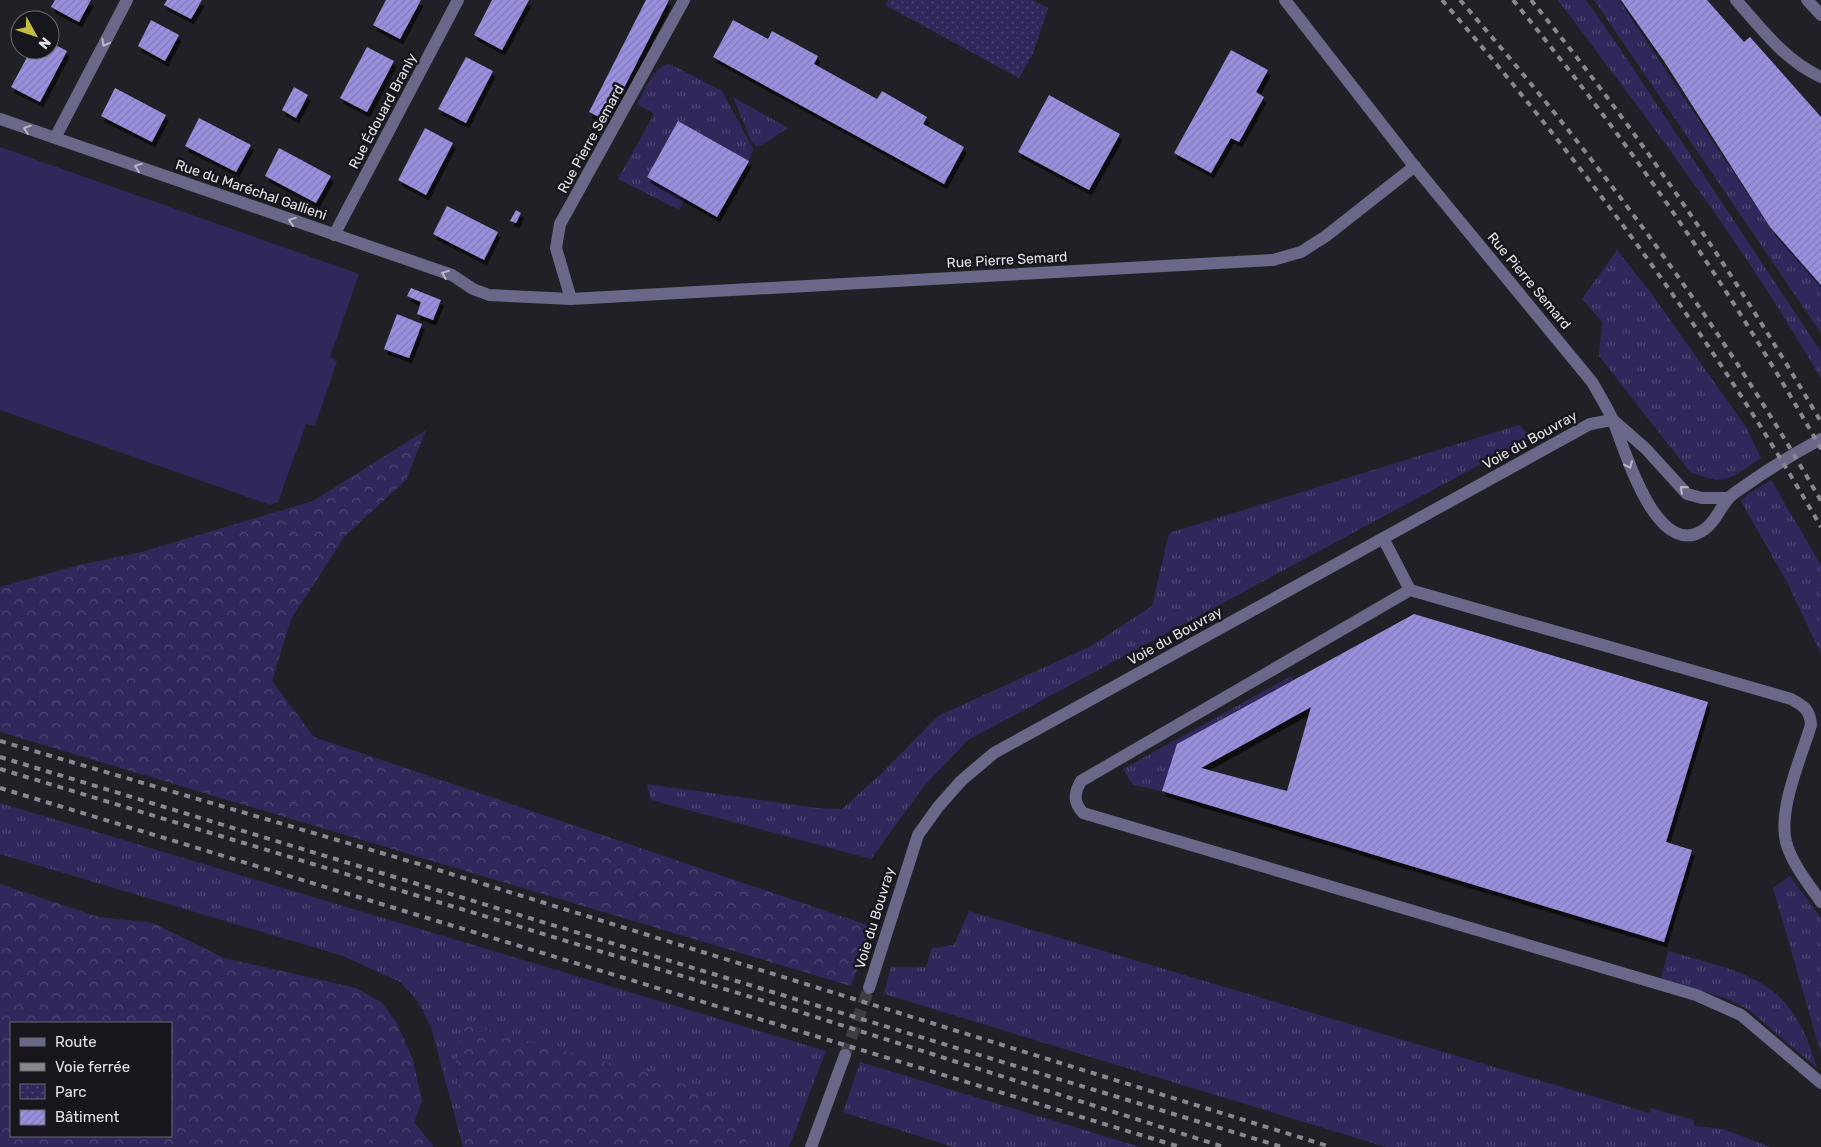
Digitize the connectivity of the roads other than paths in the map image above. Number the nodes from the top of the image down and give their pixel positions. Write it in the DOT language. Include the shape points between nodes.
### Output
graph roads {
  1 [pos="128,0"];
  2 [pos="458,0"];
  3 [pos="684,0"];
  4 [pos="1285,0"];
  5 [pos="1736,0"];
  6 [pos="1807,0"];
  7 [pos="1821,15"];
  8 [pos="1821,77"];
  9 [pos="0,119"];
  10 [pos="54,138"];
  11 [pos="1415,166"];
  12 [pos="334,235"];
  13 [pos="489,295"];
  14 [pos="571,299"];
  15 [pos="1612,420"];
  16 [pos="1821,439"];
  17 [pos="1728,498"];
  18 [pos="1383,538"];
  19 [pos="1410,590"];
  20 [pos="1821,902"];
  21 [pos="869,988"];
  22 [pos="845,1055"];
  23 [pos="1821,1083"];
  24 [pos="811,1147"];
  1 -- 10 [label="street, one-way"];
  2 -- 12 [label="street, Rue Édouard Branly"];
  3 -- 14 [label="street, Rue Pierre Semard" via="560,224 556,248"];
  4 -- 11 [label="street, Rue Pierre Semard"];
  5 -- 8 [label="street" via="1789,58"];
  6 -- 7 [label="street"];
  10 -- 9 [label="street, Rue du Maréchal Gallieni, one-way"];
  12 -- 10 [label="street, Rue du Maréchal Gallieni, one-way"];
  11 -- 14 [label="street, Rue Pierre Semard" via="1326,236 1301,252 1273,260"];
  11 -- 15 [label="street, Rue Pierre Semard" via="1592,382"];
  13 -- 12 [label="street, Rue du Maréchal Gallieni, one-way" via="452,276"];
  13 -- 14 [label="street, Rue Pierre Semard"];
  17 -- 15 [label="street, one-way" via="1702,498 1682,491 1646,449"];
  15 -- 17 [label="street, one-way" via="1639,487 1666,526 1685,535 1703,530 1714,520"];
  15 -- 18 [label="street, Voie du Bouvray" via="1590,424"];
  16 -- 17 [label="street" via="1771,467"];
  18 -- 19 [label="street"];
  18 -- 21 [label="street, Voie du Bouvray" via="994,753 961,781 918,835"];
  19 -- 20 [label="street" via="1791,699 1805,706 1811,725 1785,813 1786,841 1796,865"];
  19 -- 23 [label="street" via="1081,781 1075,795 1078,808 1083,813 1696,995 1741,1016"];
  22 -- 24 [label="street"];
}
